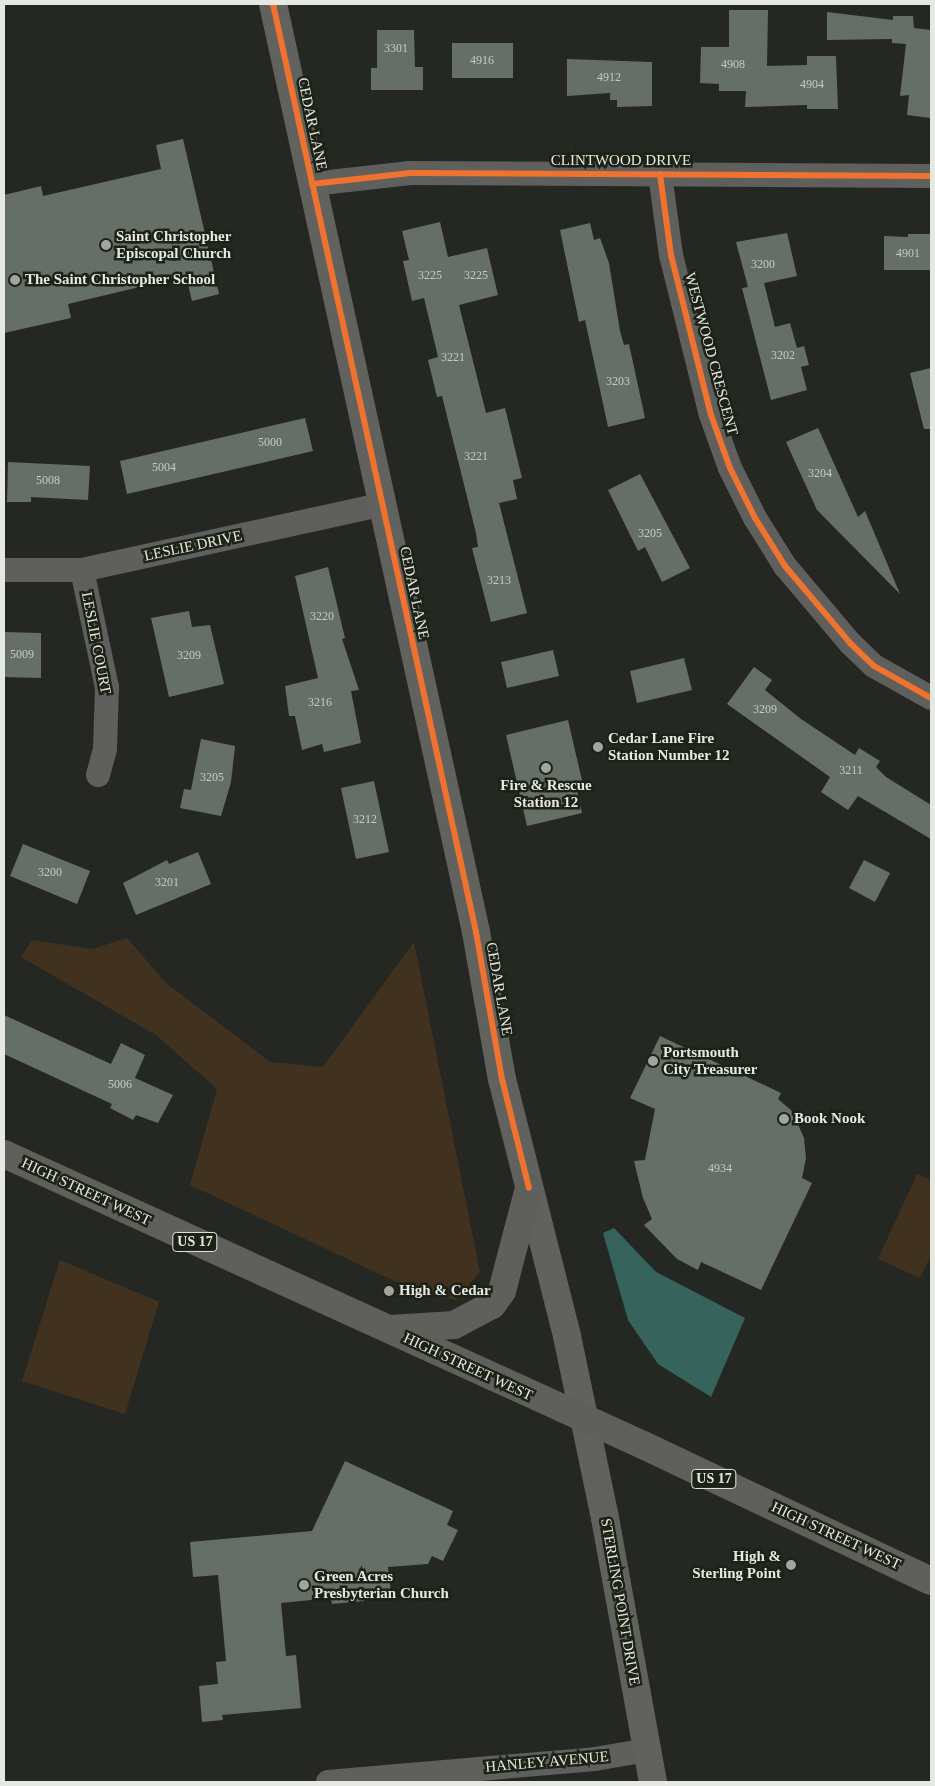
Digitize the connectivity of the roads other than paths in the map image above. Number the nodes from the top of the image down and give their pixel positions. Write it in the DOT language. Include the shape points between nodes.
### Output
graph roads {
  1 [pos="273,4"];
  2 [pos="660,174"];
  3 [pos="931,176"];
  4 [pos="312,184"];
  5 [pos="381,505"];
  6 [pos="4,570"];
  7 [pos="82,570"];
  8 [pos="931,698"];
  9 [pos="98,775"];
  10 [pos="4,1154"];
  11 [pos="529,1188"];
  12 [pos="386,1330"];
  13 [pos="585,1422"];
  14 [pos="931,1581"];
  15 [pos="647,1750"];
  16 [pos="328,1782"];
  17 [pos="653,1782"];
  1 -- 4 [label="main road, CEDAR LANE"];
  2 -- 3 [label="street, CLINTWOOD DRIVE"];
  2 -- 4 [label="street, CLINTWOOD DRIVE" via="410,173"];
  2 -- 8 [label="street, WESTWOOD CRESCENT" via="671,255 711,414 730,468 755,518 784,566 850,643 874,666"];
  4 -- 5 [label="main road, CEDAR LANE"];
  5 -- 7 [label="street, LESLIE DRIVE"];
  5 -- 11 [label="main road, CEDAR LANE" via="476,932 502,1079"];
  6 -- 7 [label="street, LESLIE DRIVE"];
  7 -- 9 [label="street, LESLIE COURT" via="107,688 107,723"];
  10 -- 12 [label="main road, HIGH STREET WEST / US 17"];
  11 -- 12 [label="main road" via="502,1291 492,1305 454,1325"];
  11 -- 13 [label="main road, CEDAR LANE"];
  12 -- 13 [label="main road, HIGH STREET WEST / US 17"];
  13 -- 14 [label="main road, HIGH STREET WEST / US 17" via="644,1445"];
  13 -- 15 [label="main road, STERLING POINT DRIVE"];
  15 -- 16 [label="street, HANLEY AVENUE" via="595,1759"];
  15 -- 17 [label="main road, STERLING POINT DRIVE"];
}
